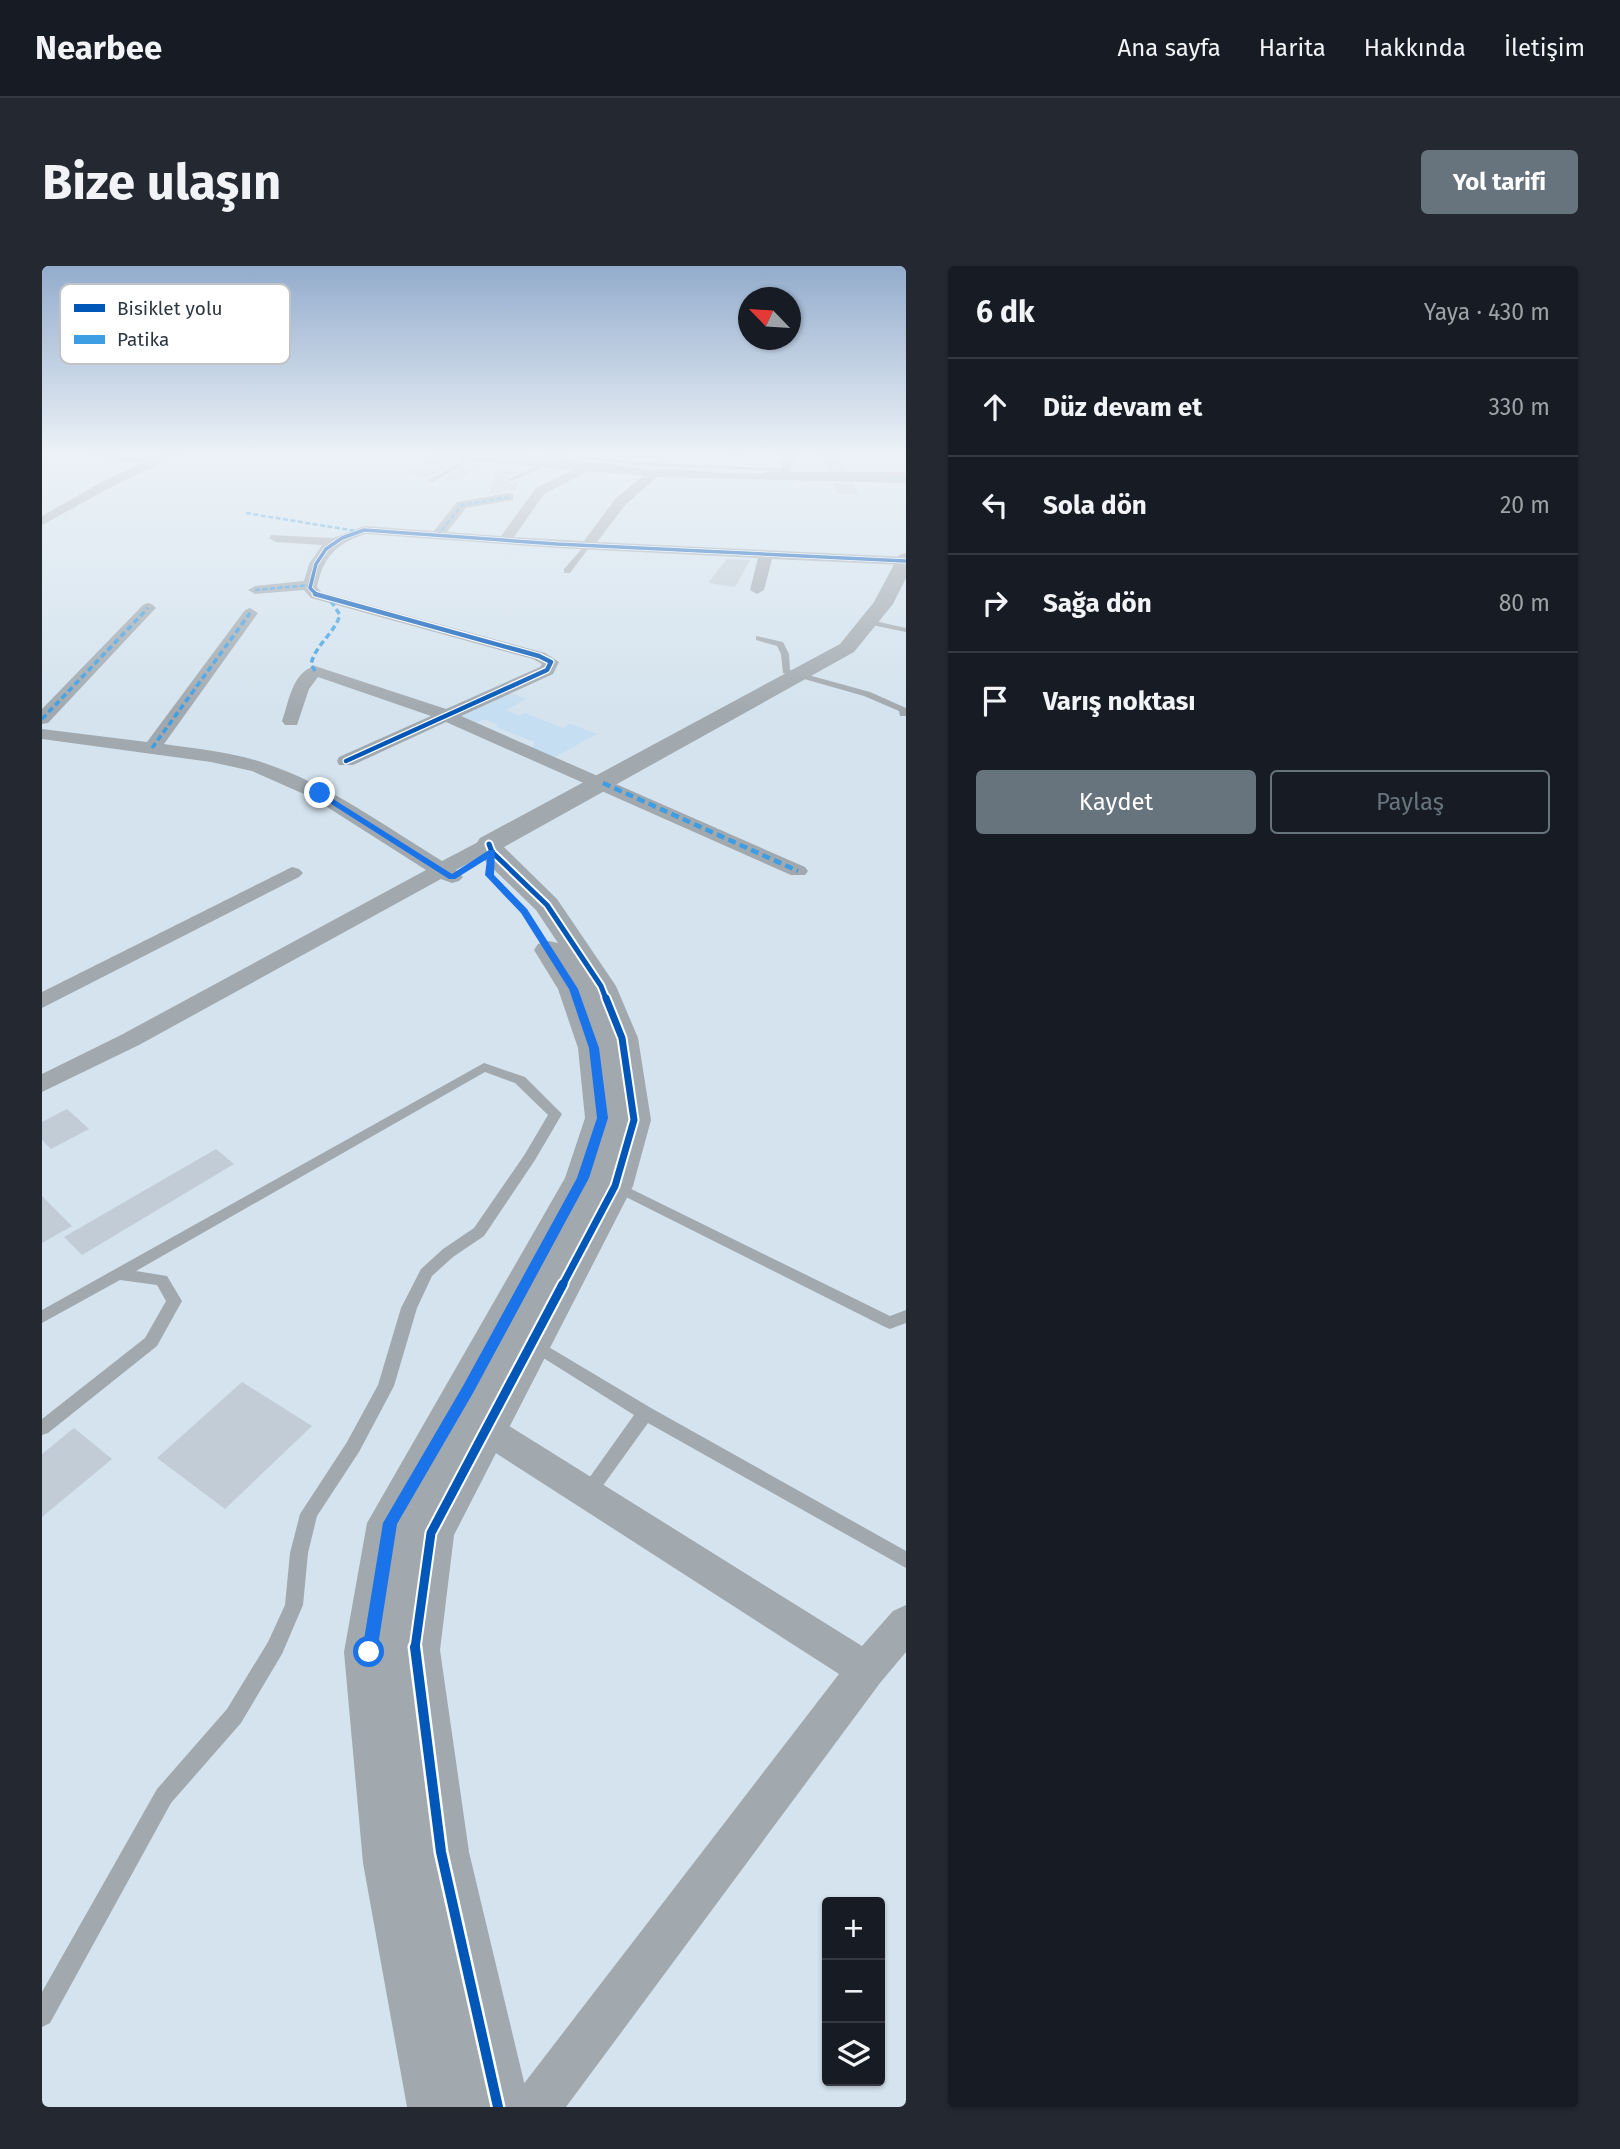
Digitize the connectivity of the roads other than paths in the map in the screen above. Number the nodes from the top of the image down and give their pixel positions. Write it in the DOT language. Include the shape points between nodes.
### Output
graph roads {
  1 [pos="305,540"];
  2 [pos="341,540"];
  3 [pos="505,540"];
  4 [pos="592,540"];
  5 [pos="336,542"];
  6 [pos="588,545"];
  7 [pos="766,556"];
  8 [pos="905,560"];
  9 [pos="567,571"];
  10 [pos="311,585"];
  11 [pos="256,590"];
  12 [pos="757,590"];
  13 [pos="148,608"];
  14 [pos="250,613"];
  15 [pos="870,622"];
  16 [pos="906,630"];
  17 [pos="759,638"];
  18 [pos="806,677"];
  19 [pos="903,714"];
  20 [pos="445,715"];
  21 [pos="42,719"];
  22 [pos="291,722"];
  23 [pos="42,734"];
  24 [pos="152,748"];
  25 [pos="346,761"];
  26 [pos="608,785"];
  27 [pos="491,848"];
  28 [pos="799,872"];
  29 [pos="292,873"];
  30 [pos="447,874"];
  31 [pos="42,1001"];
  32 [pos="46,1074"];
  33 [pos="599,1182"];
  34 [pos="118,1274"];
  35 [pos="906,1316"];
  36 [pos="42,1317"];
  37 [pos="531,1342"];
  38 [pos="645,1413"];
  39 [pos="42,1428"];
  40 [pos="486,1429"];
  41 [pos="588,1493"];
  42 [pos="906,1560"];
  43 [pos="906,1623"];
  44 [pos="866,1670"];
  45 [pos="42,2015"];
  46 [pos="439,2107"];
  47 [pos="498,2107"];
  48 [pos="536,2107"];
  1 -- 5 [label="street"];
  2 -- 5 [label="street"];
  3 -- 6 [label="street"];
  4 -- 6 [label="street"];
  5 -- 10 [label="street" via="311,559"];
  6 -- 7 [label="street"];
  6 -- 9 [label="lane"];
  7 -- 8 [label="street"];
  7 -- 12 [label="street"];
  8 -- 15 [label="street"];
  10 -- 11 [label="street"];
  10 -- 20 [label="street" via="316,595 551,662 547,670"];
  13 -- 21 [label="street"];
  14 -- 24 [label="street"];
  15 -- 16 [label="lane"];
  15 -- 18 [label="street" via="847,648 842,662"];
  17 -- 18 [label="lane" via="780,644 786,671"];
  18 -- 19 [label="lane" via="889,703 904,710"];
  18 -- 26 [label="street"];
  20 -- 22 [label="street" via="315,671 296,696"];
  20 -- 25 [label="street"];
  20 -- 26 [label="street"];
  23 -- 24 [label="street"];
  24 -- 30 [label="street" via="258,767 320,793"];
  26 -- 27 [label="street"];
  26 -- 28 [label="street"];
  27 -- 30 [label="street"];
  27 -- 33 [label="street" via="489,875 524,911 573,989 594,1048 602,1118"];
  29 -- 31 [label="street"];
  30 -- 32 [label="street" via="330,951 110,1064 82,1064"];
  33 -- 35 [label="lane" via="890,1323"];
  33 -- 37 [label="street"];
  33 -- 46 [label="street" via="468,1389 390,1523 369,1652 391,1863"];
  34 -- 36 [label="lane"];
  34 -- 39 [label="lane" via="162,1280 174,1301 151,1342"];
  34 -- 45 [label="lane" via="484,1068 520,1080 555,1114 479,1232 426,1273 409,1308 386,1386 309,1514 299,1553 294,1605 275,1648 234,1716 164,1796"];
  37 -- 38 [label="lane"];
  37 -- 40 [label="street"];
  38 -- 41 [label="lane"];
  38 -- 42 [label="lane"];
  40 -- 41 [label="street"];
  40 -- 47 [label="street" via="432,1533 415,1650 442,1852"];
  41 -- 44 [label="street"];
  43 -- 44 [label="street"];
  44 -- 48 [label="street"];
}
